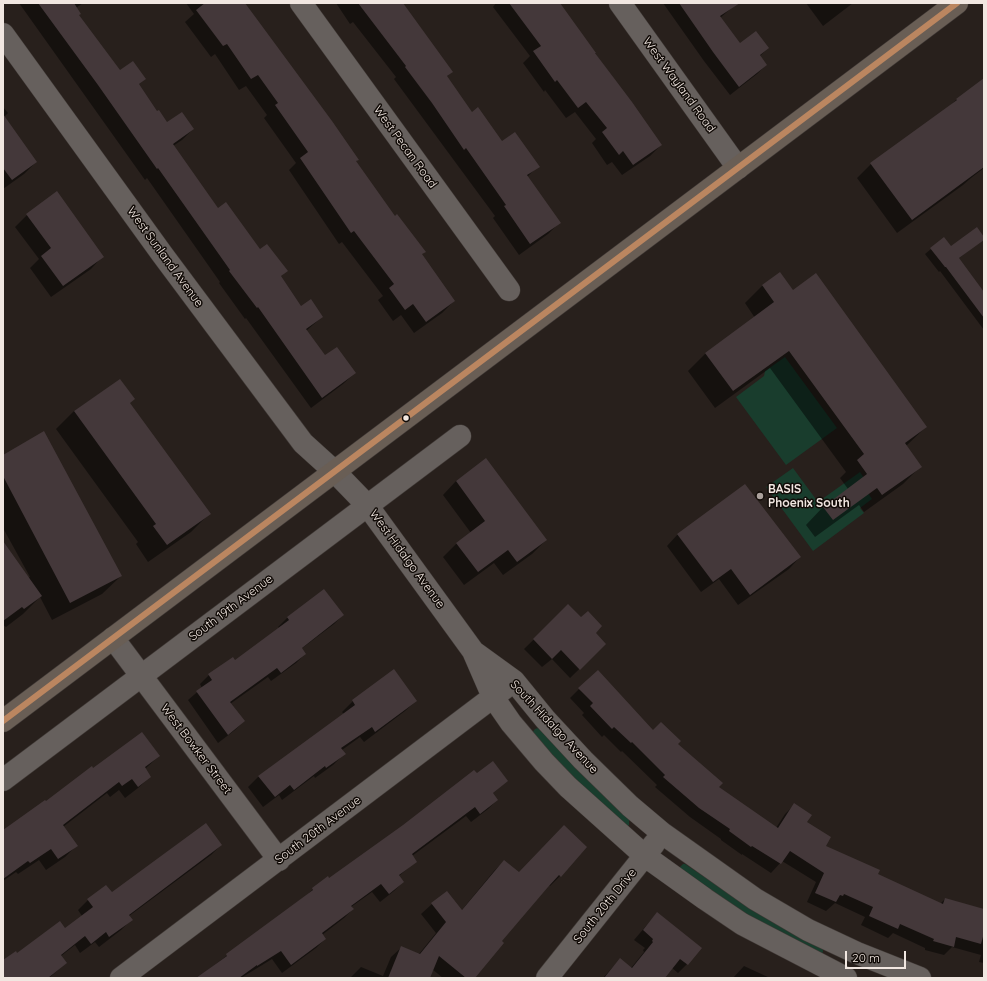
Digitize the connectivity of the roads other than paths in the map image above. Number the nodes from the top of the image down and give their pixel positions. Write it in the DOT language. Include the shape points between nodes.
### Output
graph roads {
  1 [pos="301,3"];
  2 [pos="620,3"];
  3 [pos="957,3"];
  4 [pos="3,34"];
  5 [pos="738,168"];
  6 [pos="509,290"];
  7 [pos="460,436"];
  8 [pos="335,472"];
  9 [pos="367,506"];
  10 [pos="113,638"];
  11 [pos="473,651"];
  12 [pos="141,676"];
  13 [pos="514,681"];
  14 [pos="493,697"];
  15 [pos="3,721"];
  16 [pos="3,780"];
  17 [pos="662,833"];
  18 [pos="645,856"];
  19 [pos="279,860"];
  20 [pos="857,954"];
  21 [pos="121,978"];
  22 [pos="547,978"];
  23 [pos="846,978"];
  24 [pos="920,978"];
  1 -- 6 [label="street, West Pecan Road"];
  2 -- 5 [label="street, West Wayland Road"];
  3 -- 5 [label="main road"];
  4 -- 8 [label="street, West Sunland Avenue" via="303,443"];
  5 -- 8 [label="main road"];
  7 -- 9 [label="street, South 19th Avenue"];
  8 -- 9 [label="street, West Hidalgo Avenue"];
  8 -- 10 [label="main road"];
  9 -- 11 [label="street, West Hidalgo Avenue"];
  9 -- 12 [label="street, South 19th Avenue"];
  10 -- 12 [label="street, West Bowker Street"];
  10 -- 15 [label="main road"];
  11 -- 13 [label="street, South Hidalgo Avenue"];
  11 -- 14 [label="street, South Hidalgo Avenue"];
  12 -- 16 [label="street, South 19th Avenue"];
  12 -- 19 [label="street, West Bowker Street"];
  13 -- 14 [label="street, South 20th Avenue"];
  13 -- 17 [label="street, South Hidalgo Avenue" via="582,760"];
  14 -- 18 [label="street, South Hidalgo Avenue" via="511,723 568,788"];
  14 -- 19 [label="street, South 20th Avenue"];
  17 -- 18 [label="street, South 20th Drive"];
  17 -- 20 [label="street, South Hidalgo Avenue" via="755,899 808,930"];
  18 -- 22 [label="street, South 20th Drive"];
  18 -- 23 [label="street, South Hidalgo Avenue" via="742,924"];
  19 -- 21 [label="street, South 20th Avenue"];
  20 -- 23 [label="street"];
  20 -- 24 [label="street, South Hidalgo Avenue"];
}
